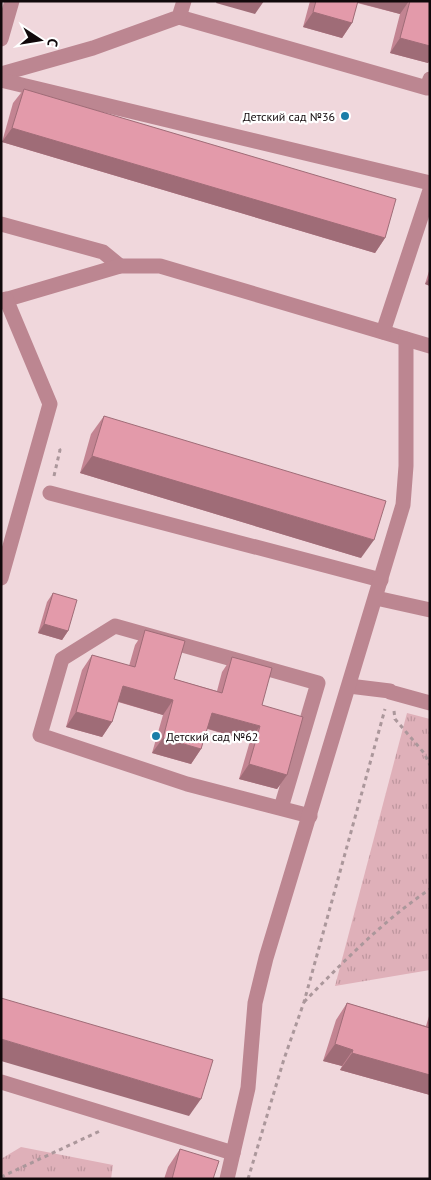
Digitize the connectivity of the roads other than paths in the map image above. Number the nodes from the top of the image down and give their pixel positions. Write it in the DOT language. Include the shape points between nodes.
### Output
graph roads {
  1 [pos="12,1"];
  2 [pos="184,1"];
  3 [pos="179,17"];
  4 [pos="1,39"];
  5 [pos="1,74"];
  6 [pos="430,79"];
  7 [pos="1,80"];
  8 [pos="430,183"];
  9 [pos="430,190"];
  10 [pos="1,224"];
  11 [pos="120,266"];
  12 [pos="3,300"];
  13 [pos="383,332"];
  14 [pos="406,339"];
  15 [pos="430,346"];
  16 [pos="50,494"];
  17 [pos="1,578"];
  18 [pos="381,580"];
  19 [pos="376,598"];
  20 [pos="430,610"];
  21 [pos="349,686"];
  22 [pos="430,703"];
  23 [pos="281,808"];
  24 [pos="310,816"];
  25 [pos="1,1082"];
  26 [pos="233,1154"];
  27 [pos="227,1179"];
  1 -- 4 [label="street"];
  2 -- 3 [label="street"];
  3 -- 5 [label="street" via="93,48"];
  3 -- 6 [label="street" via="427,88"];
  7 -- 8 [label="street"];
  9 -- 13 [label="street"];
  10 -- 11 [label="street" via="103,252"];
  11 -- 12 [label="street"];
  11 -- 13 [label="street" via="160,266"];
  12 -- 17 [label="street" via="50,404"];
  13 -- 14 [label="street"];
  14 -- 15 [label="street"];
  14 -- 18 [label="street" via="403,505"];
  16 -- 18 [label="street"];
  18 -- 19 [label="street"];
  19 -- 20 [label="street"];
  19 -- 21 [label="street"];
  21 -- 22 [label="street" via="390,691"];
  21 -- 24 [label="street"];
  23 -- 23 [label="street" via="188,784 40,735 62,659 115,626 318,683"];
  23 -- 24 [label="street"];
  24 -- 26 [label="street" via="255,1003 248,1088"];
  25 -- 26 [label="street"];
  26 -- 27 [label="street"];
}
